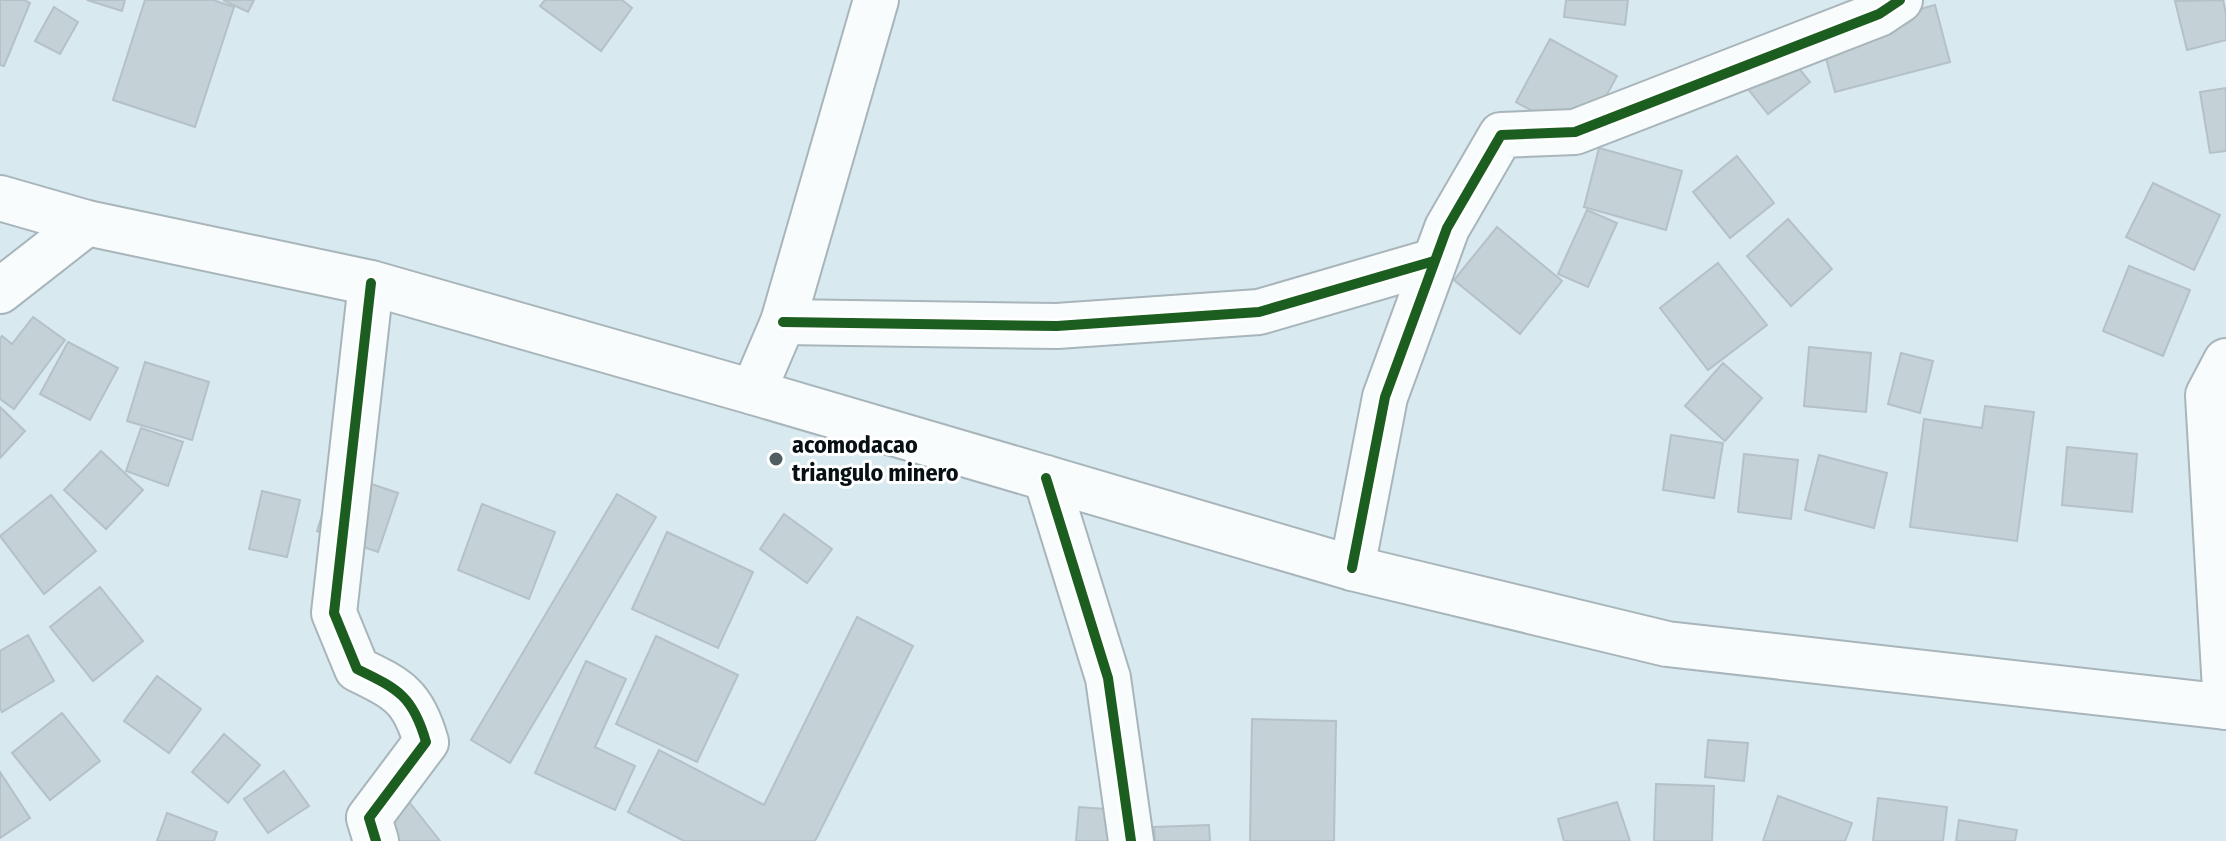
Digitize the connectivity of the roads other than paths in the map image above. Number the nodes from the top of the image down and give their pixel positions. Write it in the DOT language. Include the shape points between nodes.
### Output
graph roads {
  1 [pos="876,0"];
  2 [pos="1900,0"];
  3 [pos="0,198"];
  4 [pos="87,223"];
  5 [pos="1434,261"];
  6 [pos="371,283"];
  7 [pos="0,291"];
  8 [pos="783,322"];
  9 [pos="2226,361"];
  10 [pos="753,392"];
  11 [pos="1046,478"];
  12 [pos="1352,568"];
  13 [pos="2226,707"];
  14 [pos="376,841"];
  15 [pos="1131,841"];
  1 -- 8 [label="street"];
  2 -- 5 [label="street" via="1879,14 1575,132 1501,135 1447,228"];
  3 -- 4 [label="street"];
  4 -- 6 [label="street"];
  4 -- 7 [label="street"];
  5 -- 8 [label="street" via="1259,312 1057,326"];
  5 -- 12 [label="street" via="1385,397"];
  6 -- 10 [label="street"];
  6 -- 14 [label="street" via="334,613 357,669 395,688 418,713 426,742 369,818"];
  8 -- 10 [label="street"];
  9 -- 13 [label="street" via="2208,395"];
  10 -- 11 [label="street"];
  11 -- 12 [label="street"];
  11 -- 15 [label="street" via="1108,678"];
  12 -- 13 [label="street" via="1667,644"];
}
